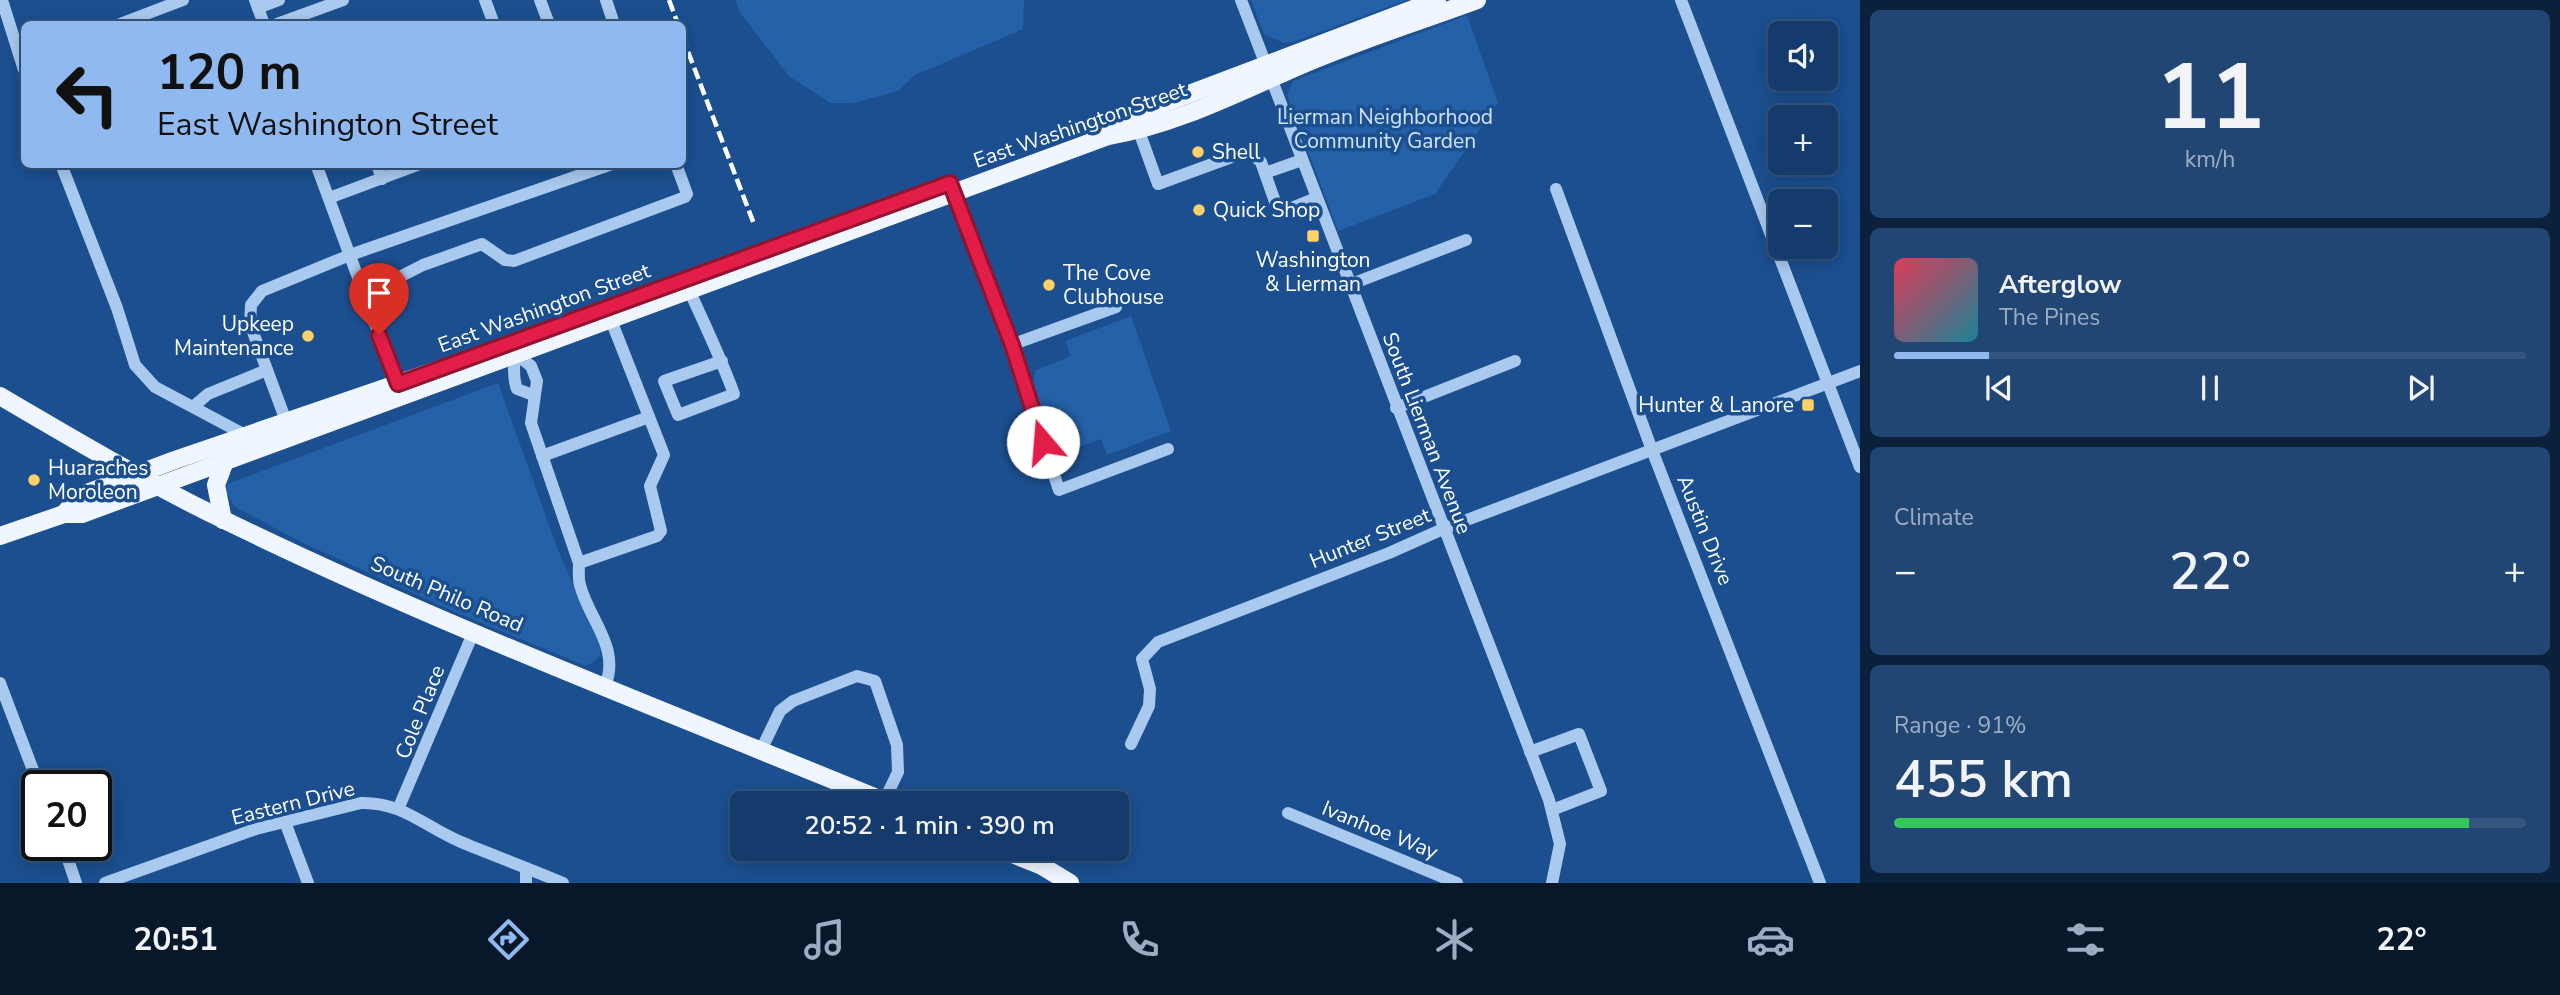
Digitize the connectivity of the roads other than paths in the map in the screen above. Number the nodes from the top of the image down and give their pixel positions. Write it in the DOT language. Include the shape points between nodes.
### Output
graph roads {
  1 [pos="2,0"];
  2 [pos="183,0"];
  3 [pos="342,0"];
  4 [pos="485,0"];
  5 [pos="540,0"];
  6 [pos="606,0"];
  7 [pos="1241,0"];
  8 [pos="1437,0"];
  9 [pos="1477,0"];
  10 [pos="1681,0"];
  11 [pos="276,1"];
  12 [pos="256,4"];
  13 [pos="128,21"];
  14 [pos="263,21"];
  15 [pos="285,21"];
  16 [pos="493,21"];
  17 [pos="548,21"];
  18 [pos="613,21"];
  19 [pos="21,57"];
  20 [pos="1269,73"];
  21 [pos="1136,123"];
  22 [pos="1302,160"];
  23 [pos="63,168"];
  24 [pos="317,168"];
  25 [pos="379,168"];
  26 [pos="409,168"];
  27 [pos="600,168"];
  28 [pos="677,168"];
  29 [pos="1265,173"];
  30 [pos="383,178"];
  31 [pos="952,189"];
  32 [pos="1556,189"];
  33 [pos="328,198"];
  34 [pos="1316,198"];
  35 [pos="1466,240"];
  36 [pos="350,255"];
  37 [pos="1349,285"];
  38 [pos="687,286"];
  39 [pos="365,295"];
  40 [pos="1116,306"];
  41 [pos="608,314"];
  42 [pos="1012,345"];
  43 [pos="514,348"];
  44 [pos="722,361"];
  45 [pos="1515,361"];
  46 [pos="267,370"];
  47 [pos="1860,371"];
  48 [pos="1827,383"];
  49 [pos="400,390"];
  50 [pos="533,395"];
  51 [pos="0,396"];
  52 [pos="194,406"];
  53 [pos="1396,408"];
  54 [pos="649,417"];
  55 [pos="286,421"];
  56 [pos="252,442"];
  57 [pos="1168,449"];
  58 [pos="1652,450"];
  59 [pos="542,456"];
  60 [pos="225,461"];
  61 [pos="1860,467"];
  62 [pos="137,474"];
  63 [pos="158,486"];
  64 [pos="64,514"];
  65 [pos="223,520"];
  66 [pos="1443,529"];
  67 [pos="0,536"];
  68 [pos="579,562"];
  69 [pos="474,631"];
  70 [pos="0,683"];
  71 [pos="605,686"];
  72 [pos="1131,744"];
  73 [pos="761,750"];
  74 [pos="1530,752"];
  75 [pos="33,770"];
  76 [pos="860,791"];
  77 [pos="891,791"];
  78 [pos="399,807"];
  79 [pos="1552,810"];
  80 [pos="1288,813"];
  81 [pos="285,821"];
  82 [pos="68,861"];
  83 [pos="1030,861"];
  84 [pos="526,867"];
  85 [pos="76,883"];
  86 [pos="105,883"];
  87 [pos="308,883"];
  88 [pos="526,883"];
  89 [pos="564,883"];
  90 [pos="1070,883"];
  91 [pos="1457,883"];
  92 [pos="1552,883"];
  93 [pos="1820,883"];
  1 -- 19 [label="street"];
  2 -- 13 [label="street"];
  3 -- 15 [label="street"];
  4 -- 16 [label="street"];
  5 -- 17 [label="street"];
  6 -- 18 [label="street"];
  7 -- 20 [label="street, South Lierman Avenue"];
  8 -- 20 [label="main road, East Washington Street"];
  9 -- 20 [label="main road, East Washington Street"];
  10 -- 48 [label="street"];
  11 -- 12 [label="street"];
  12 -- 14 [label="street"];
  20 -- 21 [label="main road, East Washington Street"];
  20 -- 22 [label="street, South Lierman Avenue"];
  21 -- 29 [label="street" via="1158,184 1248,151 1261,162"];
  21 -- 31 [label="main road, East Washington Street"];
  22 -- 29 [label="street"];
  22 -- 34 [label="street, South Lierman Avenue"];
  23 -- 52 [label="street" via="135,365 155,387"];
  24 -- 33 [label="street"];
  25 -- 30 [label="street"];
  26 -- 30 [label="street"];
  27 -- 36 [label="street"];
  28 -- 39 [label="street" via="685,197 514,261 482,244 423,265"];
  29 -- 34 [label="street" via="1279,213"];
  30 -- 33 [label="street"];
  31 -- 38 [label="main road, East Washington Street"];
  31 -- 42 [label="street"];
  32 -- 58 [label="street, Austin Drive"];
  33 -- 36 [label="street"];
  34 -- 37 [label="street, South Lierman Avenue"];
  35 -- 37 [label="street"];
  36 -- 39 [label="street"];
  36 -- 46 [label="street" via="262,291 251,305 250,324"];
  37 -- 53 [label="street, South Lierman Avenue"];
  38 -- 41 [label="main road, East Washington Street"];
  38 -- 44 [label="street"];
  39 -- 49 [label="street"];
  40 -- 42 [label="street"];
  41 -- 43 [label="main road, East Washington Street"];
  41 -- 54 [label="street"];
  42 -- 57 [label="street" via="1059,490"];
  43 -- 49 [label="main road, East Washington Street"];
  43 -- 50 [label="street" via="531,366 537,381"];
  43 -- 50 [label="street" via="511,374 517,390"];
  44 -- 44 [label="street" via="734,394 678,415 664,381"];
  45 -- 53 [label="street"];
  46 -- 52 [label="street" via="208,394"];
  46 -- 55 [label="street"];
  47 -- 48 [label="street, Hunter Street"];
  48 -- 58 [label="street, Hunter Street"];
  48 -- 61 [label="street"];
  49 -- 55 [label="main road, East Washington Street"];
  49 -- 56 [label="main road, East Washington Street"];
  50 -- 59 [label="street" via="529,417"];
  51 -- 62 [label="main road, South Philo Road"];
  52 -- 56 [label="street"];
  53 -- 66 [label="street, South Lierman Avenue"];
  54 -- 59 [label="street"];
  54 -- 68 [label="street" via="664,455 650,486 661,531"];
  55 -- 56 [label="main road, East Washington Street"];
  56 -- 60 [label="main road, East Washington Street"];
  56 -- 62 [label="main road, East Washington Street"];
  58 -- 66 [label="street, Hunter Street"];
  58 -- 93 [label="street, Austin Drive"];
  59 -- 68 [label="street"];
  60 -- 63 [label="main road, East Washington Street"];
  60 -- 65 [label="main road" via="216,485"];
  62 -- 63 [label="main road, South Philo Road"];
  62 -- 64 [label="main road, East Washington Street" via="79,496"];
  63 -- 64 [label="main road, East Washington Street" via="82,514"];
  63 -- 65 [label="main road, South Philo Road"];
  64 -- 67 [label="main road, East Washington Street"];
  65 -- 69 [label="main road, South Philo Road"];
  66 -- 72 [label="street, Hunter Street" via="1158,642 1142,659 1149,706"];
  66 -- 74 [label="street, South Lierman Avenue"];
  68 -- 71 [label="street" via="580,585 610,657"];
  69 -- 71 [label="main road, South Philo Road"];
  69 -- 78 [label="street, Cole Place"];
  70 -- 75 [label="street"];
  71 -- 73 [label="main road, South Philo Road"];
  73 -- 76 [label="main road, South Philo Road"];
  73 -- 77 [label="street" via="780,711 793,701 857,676 875,681 897,745 898,772"];
  74 -- 79 [label="street, South Lierman Avenue"];
  74 -- 79 [label="street" via="1579,734 1601,791"];
  78 -- 81 [label="street, Eastern Drive" via="361,803"];
  78 -- 84 [label="street, Eastern Drive" via="433,829"];
  79 -- 92 [label="street, South Lierman Avenue" via="1560,844"];
  80 -- 91 [label="street, Ivanhoe Way"];
  81 -- 86 [label="street, Eastern Drive"];
  81 -- 87 [label="street"];
  82 -- 85 [label="street"];
  83 -- 90 [label="main road"];
  84 -- 88 [label="street"];
  84 -- 89 [label="street, Eastern Drive"];
}
